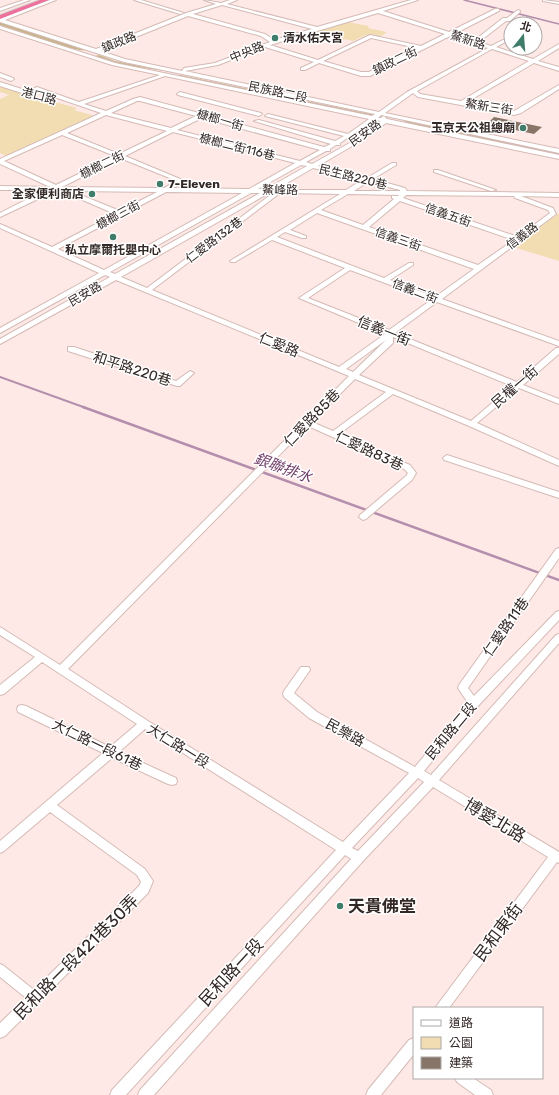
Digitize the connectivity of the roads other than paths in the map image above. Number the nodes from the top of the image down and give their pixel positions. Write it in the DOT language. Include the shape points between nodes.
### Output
graph roads {
  1 [pos="28,0"];
  2 [pos="37,0"];
  3 [pos="46,0"];
  4 [pos="54,0"];
  5 [pos="136,0"];
  6 [pos="206,0"];
  7 [pos="235,0"];
  8 [pos="416,0"];
  9 [pos="545,0"];
  10 [pos="558,1"];
  11 [pos="217,2"];
  12 [pos="223,2"];
  13 [pos="0,10"];
  14 [pos="497,10"];
  15 [pos="378,11"];
  16 [pos="182,13"];
  17 [pos="516,13"];
  18 [pos="188,14"];
  19 [pos="486,15"];
  20 [pos="513,16"];
  21 [pos="0,18"];
  22 [pos="503,19"];
  23 [pos="503,21"];
  24 [pos="0,27"];
  25 [pos="317,29"];
  26 [pos="450,34"];
  27 [pos="274,42"];
  28 [pos="476,42"];
  29 [pos="503,42"];
  30 [pos="264,45"];
  31 [pos="559,46"];
  32 [pos="421,48"];
  33 [pos="492,48"];
  34 [pos="92,49"];
  35 [pos="98,51"];
  36 [pos="80,53"];
  37 [pos="317,61"];
  38 [pos="534,61"];
  39 [pos="303,69"];
  40 [pos="559,69"];
  41 [pos="180,71"];
  42 [pos="0,75"];
  43 [pos="165,75"];
  44 [pos="11,79"];
  45 [pos="0,84"];
  46 [pos="559,87"];
  47 [pos="414,91"];
  48 [pos="27,93"];
  49 [pos="180,94"];
  50 [pos="462,103"];
  51 [pos="79,104"];
  52 [pos="105,113"];
  53 [pos="381,113"];
  54 [pos="259,114"];
  55 [pos="203,115"];
  56 [pos="268,116"];
  57 [pos="374,119"];
  58 [pos="257,121"];
  59 [pos="385,121"];
  60 [pos="172,131"];
  61 [pos="62,133"];
  62 [pos="349,136"];
  63 [pos="336,144"];
  64 [pos="347,147"];
  65 [pos="326,149"];
  66 [pos="559,151"];
  67 [pos="337,152"];
  68 [pos="119,157"];
  69 [pos="559,158"];
  70 [pos="0,161"];
  71 [pos="301,163"];
  72 [pos="394,164"];
  73 [pos="312,166"];
  74 [pos="436,171"];
  75 [pos="368,180"];
  76 [pos="0,188"];
  77 [pos="57,189"];
  78 [pos="166,190"];
  79 [pos="252,190"];
  80 [pos="269,190"];
  81 [pos="281,190"];
  82 [pos="350,191"];
  83 [pos="378,192"];
  84 [pos="403,192"];
  85 [pos="503,193"];
  86 [pos="559,195"];
  87 [pos="398,198"];
  88 [pos="317,211"];
  89 [pos="121,214"];
  90 [pos="0,215"];
  91 [pos="0,226"];
  92 [pos="364,228"];
  93 [pos="285,230"];
  94 [pos="304,237"];
  95 [pos="272,238"];
  96 [pos="518,239"];
  97 [pos="53,249"];
  98 [pos="233,261"];
  99 [pos="411,264"];
  100 [pos="350,267"];
  101 [pos="479,268"];
  102 [pos="104,272"];
  103 [pos="115,277"];
  104 [pos="385,280"];
  105 [pos="147,291"];
  106 [pos="435,299"];
  107 [pos="0,331"];
  108 [pos="389,333"];
  109 [pos="0,342"];
  110 [pos="559,344"];
  111 [pos="70,349"];
  112 [pos="559,350"];
  113 [pos="340,370"];
  114 [pos="190,373"];
  115 [pos="354,375"];
  116 [pos="517,385"];
  117 [pos="392,391"];
  118 [pos="559,402"];
  119 [pos="308,423"];
  120 [pos="472,424"];
  121 [pos="334,434"];
  122 [pos="447,458"];
  123 [pos="559,463"];
  124 [pos="559,495"];
  125 [pos="368,514"];
  126 [pos="559,551"];
  127 [pos="559,614"];
  128 [pos="0,630"];
  129 [pos="559,637"];
  130 [pos="521,654"];
  131 [pos="42,657"];
  132 [pos="535,663"];
  133 [pos="62,670"];
  134 [pos="305,670"];
  135 [pos="0,691"];
  136 [pos="474,703"];
  137 [pos="22,709"];
  138 [pos="144,724"];
  139 [pos="110,752"];
  140 [pos="416,773"];
  141 [pos="172,781"];
  142 [pos="432,781"];
  143 [pos="50,806"];
  144 [pos="0,848"];
  145 [pos="344,849"];
  146 [pos="557,857"];
  147 [pos="359,858"];
  148 [pos="0,970"];
  149 [pos="35,998"];
  150 [pos="442,1007"];
  151 [pos="0,1032"];
  152 [pos="413,1045"];
  153 [pos="463,1079"];
  154 [pos="117,1095"];
  155 [pos="145,1095"];
  156 [pos="373,1095"];
  157 [pos="486,1095"];
  1 -- 13 [label="street"];
  2 -- 21 [label="highway"];
  3 -- 21 [label="highway"];
  4 -- 21 [label="street"];
  5 -- 16 [label="street"];
  6 -- 11 [label="street"];
  7 -- 12 [label="street, 鎮政路"];
  8 -- 15 [label="street, 中央路"];
  9 -- 10 [label="street"];
  11 -- 12 [label="street, 鎮政路"];
  11 -- 16 [label="street, 鎮政路"];
  12 -- 18 [label="street, 鎮政路"];
  12 -- 25 [label="street"];
  14 -- 19 [label="street, 鎮政二街"];
  15 -- 25 [label="street, 中央路"];
  15 -- 26 [label="street, 鰲新路"];
  16 -- 34 [label="street, 鎮政路"];
  17 -- 20 [label="street"];
  18 -- 27 [label="street" via="263,36"];
  18 -- 35 [label="street, 鎮政路"];
  19 -- 22 [label="street"];
  19 -- 26 [label="street, 鎮政二街"];
  21 -- 34 [label="street, 民族路二段"];
  23 -- 28 [label="street"];
  24 -- 36 [label="street, 民族路二段"];
  25 -- 27 [label="street, 中央路"];
  26 -- 28 [label="street, 鰲新路"];
  26 -- 32 [label="street, 鎮政二街"];
  27 -- 30 [label="street, 中央路"];
  28 -- 33 [label="street, 鰲新路"];
  29 -- 33 [label="street"];
  30 -- 37 [label="street, 鎮政二街"];
  30 -- 41 [label="street, 中央路" via="218,63"];
  31 -- 38 [label="street"];
  32 -- 37 [label="street" via="373,36"];
  32 -- 37 [label="street, 鎮政二街" via="367,75"];
  33 -- 38 [label="street, 鰲新路"];
  33 -- 47 [label="street"];
  34 -- 35 [label="street, 民族路二段"];
  34 -- 36 [label="street, 鎮政路"];
  35 -- 36 [label="street, 鎮政路"];
  35 -- 41 [label="street, 民族路二段" via="124,60"];
  36 -- 43 [label="street, 民族路二段" via="114,64"];
  37 -- 39 [label="street"];
  38 -- 40 [label="street, 鰲新路"];
  38 -- 50 [label="street"];
  41 -- 43 [label="street, 中央路"];
  41 -- 53 [label="street, 民族路二段"];
  42 -- 44 [label="street"];
  43 -- 51 [label="street, 中央路"];
  43 -- 57 [label="street, 民族路二段"];
  45 -- 48 [label="street, 港口路"];
  46 -- 50 [label="street, 鰲新三街" via="518,112"];
  47 -- 50 [label="street, 鰲新三街" via="418,95"];
  47 -- 53 [label="street"];
  48 -- 51 [label="street, 港口路"];
  48 -- 51 [label="street" via="37,89"];
  49 -- 54 [label="street"];
  51 -- 52 [label="street"];
  52 -- 55 [label="street, 槺榔一街" via="140,99"];
  52 -- 60 [label="street, 槺榔二街116巷"];
  52 -- 61 [label="street, 槺榔一街"];
  53 -- 57 [label="street, 民安路"];
  53 -- 59 [label="street, 民安路"];
  53 -- 66 [label="street, 民族路二段"];
  55 -- 60 [label="street, 槺榔二街"];
  55 -- 65 [label="street, 槺榔一街"];
  56 -- 62 [label="street"];
  57 -- 59 [label="street, 民族路二段"];
  57 -- 62 [label="street, 民安路"];
  58 -- 63 [label="street"];
  59 -- 64 [label="street, 民安路"];
  59 -- 69 [label="street, 民族路二段"];
  60 -- 68 [label="street, 槺榔二街"];
  60 -- 71 [label="street, 槺榔二街116巷"];
  61 -- 68 [label="street"];
  61 -- 70 [label="street, 槺榔一街"];
  62 -- 63 [label="street, 民安路"];
  63 -- 64 [label="street"];
  63 -- 65 [label="street, 民安路"];
  64 -- 67 [label="street, 民安路"];
  65 -- 67 [label="street, 槺榔一街"];
  65 -- 71 [label="street, 民安路"];
  67 -- 73 [label="street, 民安路"];
  68 -- 77 [label="street, 槺榔二街"];
  68 -- 78 [label="street, 槺榔三街" via="182,181"];
  70 -- 77 [label="street"];
  71 -- 73 [label="street, 民生路220巷"];
  71 -- 79 [label="street, 民安路"];
  72 -- 75 [label="street"];
  73 -- 75 [label="street, 民生路220巷"];
  73 -- 80 [label="street, 民安路"];
  74 -- 85 [label="street, 信義路"];
  75 -- 82 [label="street"];
  75 -- 84 [label="street, 民生路220巷" via="403,189"];
  76 -- 77 [label="street, 鰲峰路"];
  77 -- 78 [label="street, 鰲峰路"];
  77 -- 89 [label="street"];
  77 -- 90 [label="street, 槺榔二街"];
  78 -- 79 [label="street, 鰲峰路"];
  78 -- 89 [label="street, 槺榔三街"];
  79 -- 80 [label="street, 鰲峰路"];
  79 -- 102 [label="street, 民安路"];
  80 -- 81 [label="street, 鰲峰路"];
  80 -- 103 [label="street, 民安路"];
  81 -- 82 [label="street, 鰲峰路"];
  81 -- 105 [label="street, 仁愛路132巷"];
  82 -- 83 [label="street, 鰲峰路"];
  82 -- 88 [label="street"];
  83 -- 84 [label="street, 鰲峰路"];
  83 -- 87 [label="street, 信義五街"];
  84 -- 85 [label="street, 鰲峰路"];
  84 -- 87 [label="street" via="404,194"];
  85 -- 86 [label="street, 鰲峰路"];
  85 -- 96 [label="street, 信義路" via="551,210 552,214"];
  87 -- 92 [label="street"];
  87 -- 96 [label="street, 信義五街"];
  88 -- 92 [label="street, 信義三街"];
  88 -- 93 [label="street"];
  89 -- 97 [label="street, 槺榔三街"];
  91 -- 97 [label="street, 仁愛路"];
  92 -- 101 [label="street, 信義三街"];
  93 -- 94 [label="street"];
  93 -- 95 [label="street"];
  95 -- 98 [label="street"];
  95 -- 100 [label="street, 信義二街"];
  96 -- 101 [label="street, 信義路"];
  97 -- 102 [label="street, 仁愛路"];
  99 -- 104 [label="street"];
  100 -- 104 [label="street, 信義二街"];
  100 -- 108 [label="street, 信義一街" via="302,298"];
  101 -- 106 [label="street, 信義路"];
  102 -- 103 [label="street, 仁愛路"];
  102 -- 107 [label="street, 民安路"];
  103 -- 105 [label="street, 仁愛路"];
  103 -- 109 [label="street, 民安路"];
  104 -- 106 [label="street, 信義二街"];
  105 -- 113 [label="street, 仁愛路"];
  106 -- 108 [label="street, 信義路"];
  106 -- 110 [label="street, 信義二街"];
  108 -- 113 [label="street, 信義路"];
  108 -- 115 [label="street, 信義路" via="390,341"];
  108 -- 116 [label="street, 信義一街"];
  111 -- 114 [label="street, 和平路220巷" via="177,384"];
  112 -- 116 [label="street, 民權一街"];
  113 -- 115 [label="street, 仁愛路"];
  115 -- 117 [label="street, 仁愛路"];
  115 -- 119 [label="street, 仁愛路85巷"];
  116 -- 118 [label="street, 信義一街"];
  116 -- 120 [label="street, 民權一街"];
  117 -- 120 [label="street, 仁愛路"];
  117 -- 121 [label="street"];
  119 -- 121 [label="street, 仁愛路83巷"];
  119 -- 133 [label="street, 仁愛路85巷"];
  120 -- 123 [label="street, 仁愛路"];
  121 -- 125 [label="street, 仁愛路83巷" via="407,467 412,473"];
  122 -- 124 [label="street"];
  126 -- 136 [label="street, 仁愛路11巷" via="463,688"];
  127 -- 130 [label="street, 民和路二段"];
  128 -- 131 [label="street, 大仁路一段"];
  129 -- 132 [label="street, 民和路二段"];
  130 -- 132 [label="street"];
  130 -- 136 [label="street, 民和路二段"];
  131 -- 133 [label="street, 大仁路一段"];
  131 -- 135 [label="street"];
  132 -- 142 [label="street, 民和路二段"];
  133 -- 138 [label="street, 大仁路一段"];
  134 -- 140 [label="street, 民樂路" via="288,694 313,715"];
  136 -- 140 [label="street, 民和路二段"];
  137 -- 139 [label="street, 大仁路一段61巷"];
  138 -- 139 [label="street"];
  138 -- 145 [label="street, 大仁路一段"];
  139 -- 141 [label="street, 大仁路一段61巷"];
  139 -- 143 [label="street"];
  140 -- 142 [label="street, 民樂路"];
  140 -- 145 [label="street, 民和路二段"];
  142 -- 146 [label="street, 博愛北路"];
  142 -- 147 [label="street, 民和路二段"];
  143 -- 144 [label="street"];
  143 -- 149 [label="street, 民和路一段421巷30弄" via="141,872 147,881 144,889"];
  145 -- 147 [label="street, 大仁路一段"];
  145 -- 154 [label="street, 民和路一段"];
  146 -- 150 [label="street, 民和東街"];
  147 -- 155 [label="street, 民和路一段"];
  148 -- 149 [label="street"];
  149 -- 151 [label="street, 民和路一段421巷30弄"];
  152 -- 156 [label="street"];
  153 -- 157 [label="street"];
}
